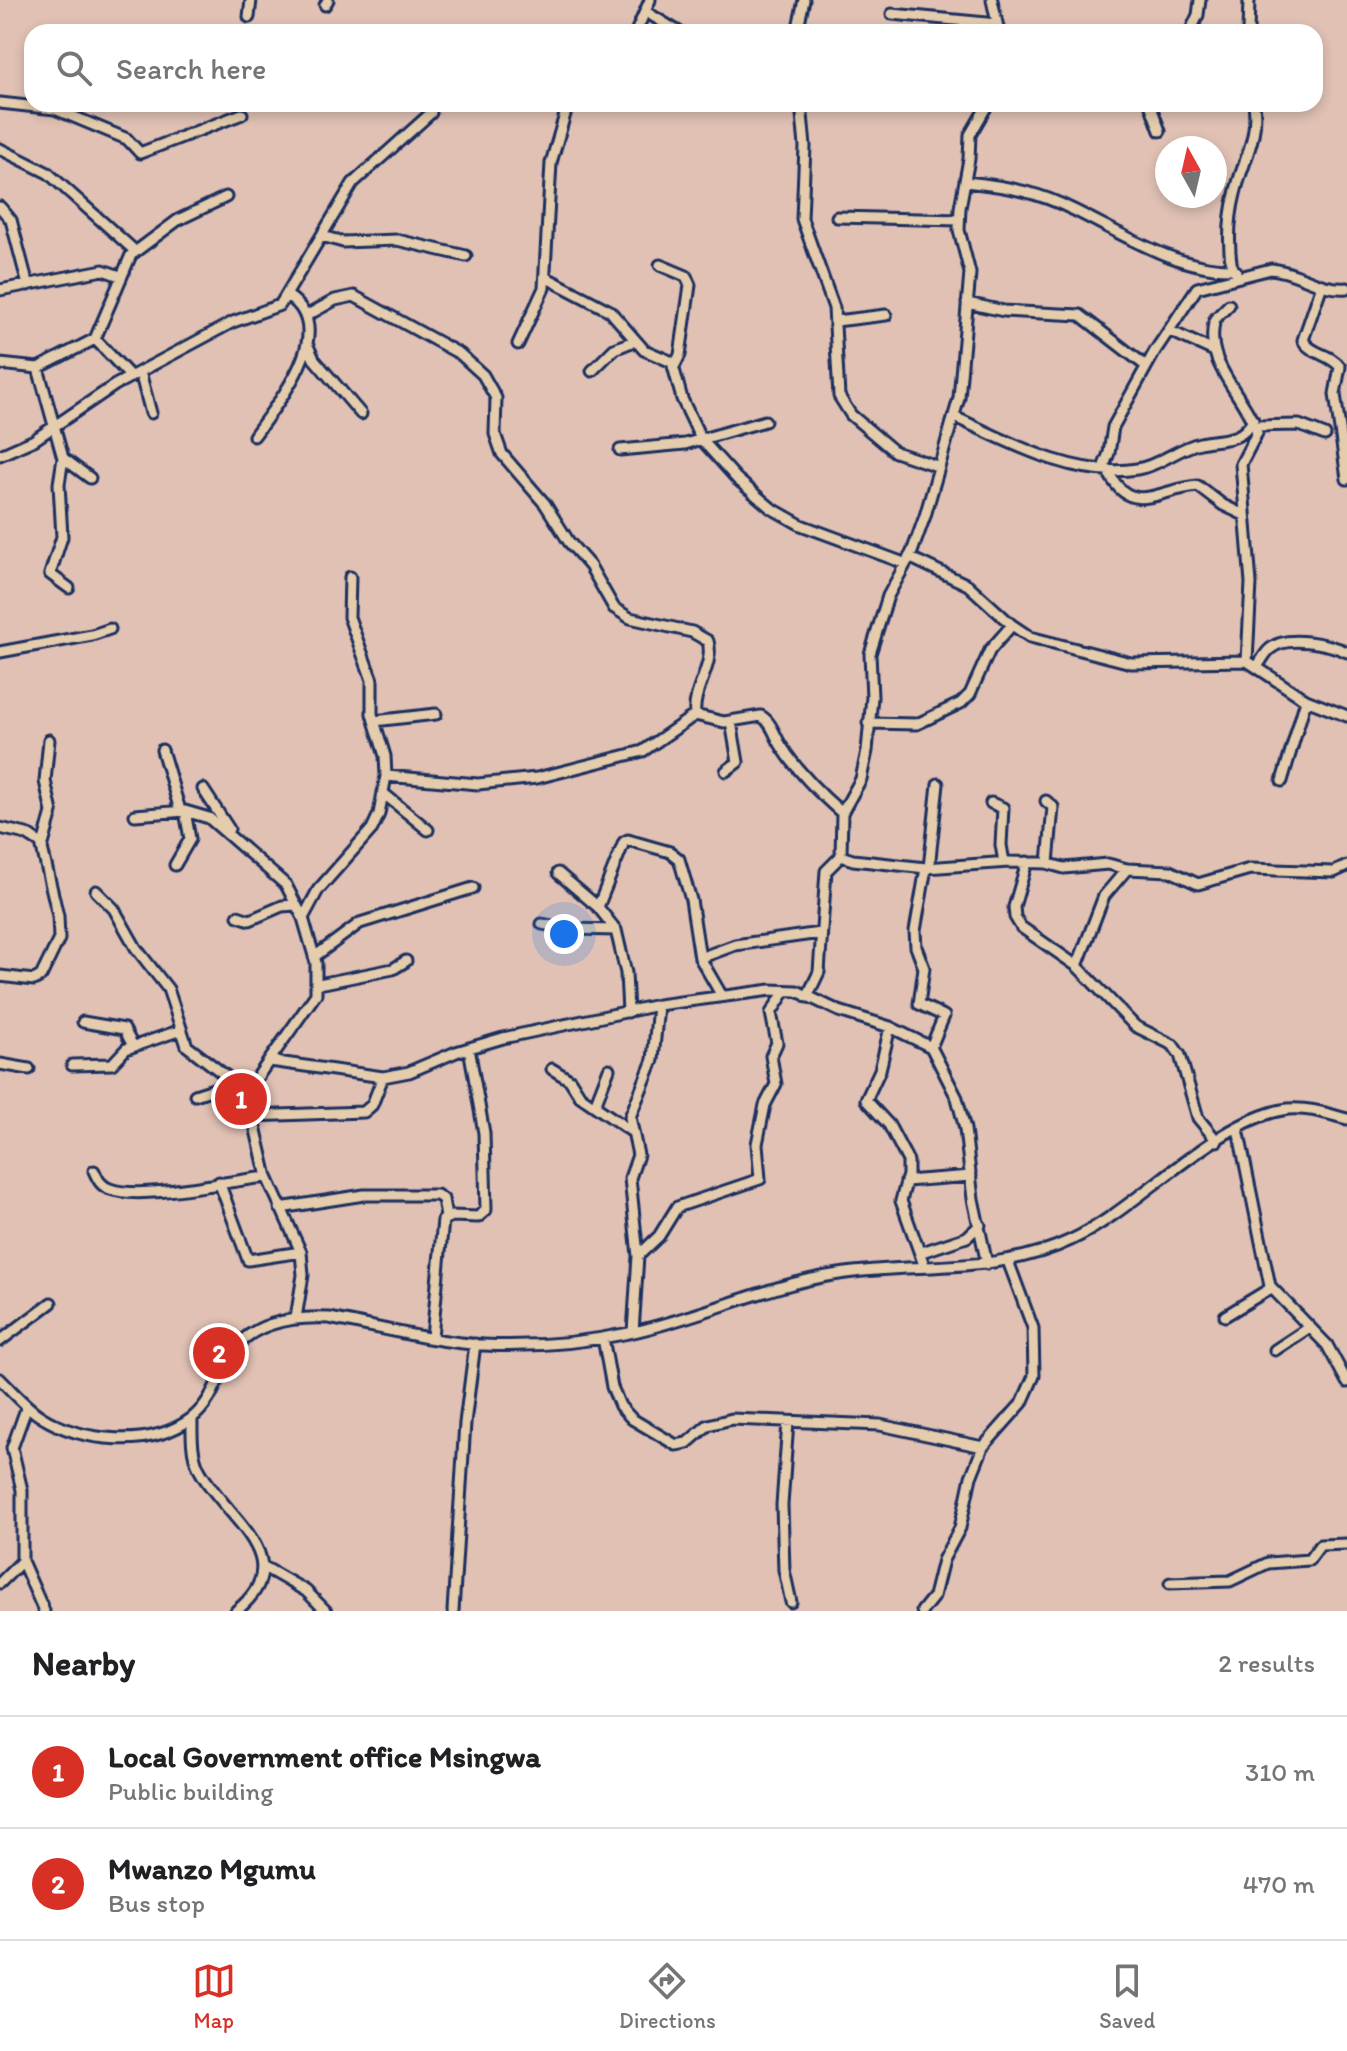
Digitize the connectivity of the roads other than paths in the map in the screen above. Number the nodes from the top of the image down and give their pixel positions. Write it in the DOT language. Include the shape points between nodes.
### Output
graph roads {
  1 [pos="251,0"];
  2 [pos="650,0"];
  3 [pos="804,0"];
  4 [pos="992,0"];
  5 [pos="1200,0"];
  6 [pos="1249,0"];
  7 [pos="646,12"];
  8 [pos="892,14"];
  9 [pos="249,17"];
  10 [pos="640,24"];
  11 [pos="666,24"];
  12 [pos="799,24"];
  13 [pos="968,24"];
  14 [pos="997,24"];
  15 [pos="1194,24"];
  16 [pos="1248,24"];
  17 [pos="0,103"];
  18 [pos="24,106"];
  19 [pos="62,112"];
  20 [pos="566,112"];
  21 [pos="802,112"];
  22 [pos="983,112"];
  23 [pos="1153,112"];
  24 [pos="1254,112"];
  25 [pos="431,113"];
  26 [pos="242,114"];
  27 [pos="1160,131"];
  28 [pos="0,149"];
  29 [pos="965,182"];
  30 [pos="226,197"];
  31 [pos="0,207"];
  32 [pos="837,217"];
  33 [pos="959,220"];
  34 [pos="322,236"];
  35 [pos="135,251"];
  36 [pos="466,256"];
  37 [pos="660,265"];
  38 [pos="1232,269"];
  39 [pos="1242,275"];
  40 [pos="120,276"];
  41 [pos="545,277"];
  42 [pos="28,285"];
  43 [pos="1322,285"];
  44 [pos="1347,288"];
  45 [pos="0,290"];
  46 [pos="288,296"];
  47 [pos="967,303"];
  48 [pos="1229,305"];
  49 [pos="886,315"];
  50 [pos="306,316"];
  51 [pos="836,321"];
  52 [pos="1170,331"];
  53 [pos="95,339"];
  54 [pos="634,341"];
  55 [pos="518,344"];
  56 [pos="308,346"];
  57 [pos="1214,351"];
  58 [pos="1346,355"];
  59 [pos="0,364"];
  60 [pos="675,365"];
  61 [pos="1146,366"];
  62 [pos="1340,367"];
  63 [pos="38,368"];
  64 [pos="592,371"];
  65 [pos="140,372"];
  66 [pos="131,377"];
  67 [pos="151,413"];
  68 [pos="361,414"];
  69 [pos="955,417"];
  70 [pos="765,421"];
  71 [pos="1254,423"];
  72 [pos="56,425"];
  73 [pos="1325,435"];
  74 [pos="254,436"];
  75 [pos="701,439"];
  76 [pos="620,450"];
  77 [pos="0,455"];
  78 [pos="63,458"];
  79 [pos="937,466"];
  80 [pos="1105,469"];
  81 [pos="90,478"];
  82 [pos="1347,479"];
  83 [pos="1244,515"];
  84 [pos="907,560"];
  85 [pos="350,577"];
  86 [pos="69,588"];
  87 [pos="1012,625"];
  88 [pos="110,629"];
  89 [pos="0,652"];
  90 [pos="1347,652"];
  91 [pos="1247,661"];
  92 [pos="1258,665"];
  93 [pos="1306,700"];
  94 [pos="436,714"];
  95 [pos="695,715"];
  96 [pos="1347,716"];
  97 [pos="374,721"];
  98 [pos="731,722"];
  99 [pos="868,723"];
  100 [pos="49,740"];
  101 [pos="162,750"];
  102 [pos="726,771"];
  103 [pos="386,776"];
  104 [pos="1282,781"];
  105 [pos="938,784"];
  106 [pos="203,789"];
  107 [pos="383,793"];
  108 [pos="1046,801"];
  109 [pos="991,803"];
  110 [pos="182,810"];
  111 [pos="842,813"];
  112 [pos="135,815"];
  113 [pos="0,828"];
  114 [pos="428,830"];
  115 [pos="233,836"];
  116 [pos="42,844"];
  117 [pos="841,856"];
  118 [pos="1004,862"];
  119 [pos="1027,862"];
  120 [pos="1048,863"];
  121 [pos="175,865"];
  122 [pos="1347,866"];
  123 [pos="928,868"];
  124 [pos="1127,869"];
  125 [pos="558,873"];
  126 [pos="473,888"];
  127 [pos="96,891"];
  128 [pos="296,905"];
  129 [pos="598,907"];
  130 [pos="238,916"];
  131 [pos="303,918"];
  132 [pos="542,924"];
  133 [pos="616,930"];
  134 [pos="820,933"];
  135 [pos="314,957"];
  136 [pos="700,958"];
  137 [pos="406,961"];
  138 [pos="1077,966"];
  139 [pos="0,976"];
  140 [pos="319,984"];
  141 [pos="785,991"];
  142 [pos="722,996"];
  143 [pos="807,997"];
  144 [pos="658,1005"];
  145 [pos="628,1012"];
  146 [pos="83,1022"];
  147 [pos="890,1027"];
  148 [pos="181,1030"];
  149 [pos="133,1046"];
  150 [pos="931,1047"];
  151 [pos="469,1048"];
  152 [pos="270,1061"];
  153 [pos="0,1064"];
  154 [pos="72,1065"];
  155 [pos="29,1069"];
  156 [pos="552,1069"];
  157 [pos="609,1069"];
  158 [pos="383,1077"];
  159 [pos="232,1083"];
  160 [pos="247,1092"];
  161 [pos="195,1095"];
  162 [pos="595,1105"];
  163 [pos="251,1116"];
  164 [pos="1347,1119"];
  165 [pos="1238,1129"];
  166 [pos="634,1134"];
  167 [pos="1217,1141"];
  168 [pos="94,1171"];
  169 [pos="971,1176"];
  170 [pos="267,1177"];
  171 [pos="906,1181"];
  172 [pos="219,1182"];
  173 [pos="280,1208"];
  174 [pos="446,1217"];
  175 [pos="980,1225"];
  176 [pos="301,1252"];
  177 [pos="922,1252"];
  178 [pos="638,1256"];
  179 [pos="1008,1261"];
  180 [pos="987,1264"];
  181 [pos="924,1265"];
  182 [pos="1271,1288"];
  183 [pos="51,1303"];
  184 [pos="1225,1316"];
  185 [pos="296,1318"];
  186 [pos="1310,1327"];
  187 [pos="633,1332"];
  188 [pos="432,1337"];
  189 [pos="603,1338"];
  190 [pos="0,1341"];
  191 [pos="475,1344"];
  192 [pos="1275,1350"];
  193 [pos="0,1379"];
  194 [pos="1347,1382"];
  195 [pos="27,1406"];
  196 [pos="192,1418"];
  197 [pos="788,1422"];
  198 [pos="983,1447"];
  199 [pos="1347,1544"];
  200 [pos="22,1561"];
  201 [pos="264,1567"];
  202 [pos="0,1583"];
  203 [pos="1170,1583"];
  204 [pos="791,1602"];
  205 [pos="44,1611"];
  206 [pos="236,1611"];
  207 [pos="326,1611"];
  208 [pos="453,1611"];
  209 [pos="922,1611"];
  1 -- 9 [label="street"];
  2 -- 7 [label="street"];
  3 -- 12 [label="street"];
  4 -- 14 [label="street"];
  5 -- 15 [label="street"];
  6 -- 16 [label="street"];
  7 -- 10 [label="street"];
  7 -- 11 [label="street"];
  8 -- 13 [label="street"];
  17 -- 18 [label="street"];
  19 -- 26 [label="street" via="127,139 140,153"];
  20 -- 41 [label="street" via="551,163"];
  21 -- 51 [label="street" via="802,219"];
  22 -- 29 [label="street" via="971,131"];
  23 -- 27 [label="street"];
  24 -- 38 [label="street" via="1255,137 1233,207"];
  25 -- 34 [label="street" via="353,183"];
  28 -- 35 [label="street" via="48,173"];
  29 -- 33 [label="street"];
  29 -- 38 [label="street" via="1041,196 1157,250"];
  30 -- 35 [label="street" via="178,220"];
  31 -- 42 [label="street" via="11,220"];
  32 -- 33 [label="street"];
  33 -- 47 [label="street" via="970,273"];
  34 -- 36 [label="street" via="343,242 397,240"];
  34 -- 46 [label="street"];
  35 -- 40 [label="street"];
  37 -- 60 [label="street" via="686,276 690,285"];
  38 -- 39 [label="street"];
  39 -- 43 [label="street" via="1284,270"];
  39 -- 52 [label="street" via="1197,288"];
  40 -- 42 [label="street" via="103,270"];
  40 -- 53 [label="street"];
  41 -- 54 [label="street" via="610,311"];
  41 -- 55 [label="street"];
  42 -- 45 [label="street"];
  43 -- 44 [label="street"];
  43 -- 62 [label="street" via="1303,340"];
  46 -- 50 [label="street"];
  46 -- 65 [label="street" via="274,309 233,322"];
  47 -- 61 [label="street" via="1004,311 1080,315"];
  47 -- 69 [label="street"];
  48 -- 57 [label="street" via="1215,319"];
  49 -- 51 [label="street"];
  50 -- 56 [label="street"];
  50 -- 95 [label="street" via="354,296 470,361 493,390 495,434 502,454 545,504 614,608 630,618 692,632 708,641 710,654 694,696"];
  51 -- 79 [label="street" via="837,382 843,405 895,452"];
  52 -- 57 [label="street"];
  52 -- 61 [label="street"];
  53 -- 63 [label="street"];
  53 -- 66 [label="street"];
  54 -- 60 [label="street"];
  54 -- 64 [label="street" via="614,349"];
  56 -- 68 [label="street"];
  56 -- 74 [label="street" via="299,369"];
  57 -- 71 [label="street" via="1222,374"];
  58 -- 62 [label="street"];
  59 -- 63 [label="street"];
  60 -- 75 [label="street" via="682,399"];
  61 -- 80 [label="street" via="1113,427"];
  62 -- 82 [label="street" via="1335,401"];
  63 -- 72 [label="street"];
  65 -- 66 [label="street"];
  65 -- 67 [label="street"];
  66 -- 72 [label="street"];
  69 -- 79 [label="street"];
  69 -- 80 [label="street" via="1017,445"];
  70 -- 75 [label="street"];
  71 -- 73 [label="street" via="1299,425"];
  71 -- 80 [label="street" via="1232,440 1198,443 1140,469"];
  71 -- 83 [label="street" via="1256,441 1241,464"];
  72 -- 77 [label="street"];
  72 -- 78 [label="street"];
  75 -- 76 [label="street"];
  75 -- 84 [label="street" via="737,479 779,513 810,529"];
  78 -- 81 [label="street"];
  78 -- 86 [label="street" via="62,537 50,574"];
  79 -- 84 [label="street"];
  80 -- 83 [label="street" via="1132,498 1198,486"];
  83 -- 91 [label="street" via="1251,583"];
  84 -- 87 [label="street" via="968,585"];
  84 -- 99 [label="street" via="888,596 870,654"];
  85 -- 97 [label="street" via="349,617 372,680"];
  87 -- 91 [label="street" via="1030,637 1131,663"];
  87 -- 99 [label="street" via="990,650 961,703 917,724"];
  88 -- 89 [label="street"];
  90 -- 92 [label="street" via="1288,643 1271,648"];
  91 -- 92 [label="street"];
  92 -- 93 [label="street"];
  93 -- 96 [label="street"];
  93 -- 104 [label="street"];
  94 -- 97 [label="street"];
  95 -- 98 [label="street"];
  95 -- 103 [label="street" via="643,751 537,778 478,784"];
  97 -- 103 [label="street"];
  98 -- 102 [label="street" via="738,762"];
  98 -- 111 [label="street" via="765,717 791,759"];
  99 -- 111 [label="street" via="861,779"];
  100 -- 116 [label="street" via="45,781 52,812"];
  101 -- 110 [label="street"];
  103 -- 107 [label="street"];
  105 -- 123 [label="street"];
  106 -- 115 [label="street"];
  107 -- 114 [label="street"];
  107 -- 131 [label="street" via="372,829 318,890"];
  108 -- 120 [label="street" via="1053,807"];
  109 -- 118 [label="street" via="1003,808"];
  110 -- 112 [label="street"];
  110 -- 115 [label="street" via="209,818"];
  110 -- 121 [label="street" via="190,839"];
  111 -- 117 [label="street"];
  113 -- 116 [label="street"];
  115 -- 128 [label="street" via="286,885"];
  116 -- 139 [label="street" via="59,939 41,976"];
  117 -- 123 [label="street"];
  117 -- 134 [label="street" via="826,871"];
  118 -- 119 [label="street"];
  118 -- 123 [label="street"];
  119 -- 120 [label="street"];
  119 -- 138 [label="street" via="1015,917 1027,933"];
  120 -- 124 [label="street"];
  122 -- 124 [label="street" via="1334,872 1250,869 1198,884 1170,871"];
  123 -- 150 [label="street" via="915,931 924,968 918,999 944,1016"];
  124 -- 138 [label="street" via="1104,896"];
  125 -- 129 [label="street"];
  126 -- 135 [label="street" via="360,923"];
  127 -- 148 [label="street" via="168,989"];
  128 -- 130 [label="street" via="250,920"];
  128 -- 131 [label="street"];
  129 -- 133 [label="street"];
  129 -- 136 [label="street" via="625,841 670,852 682,867"];
  131 -- 135 [label="street"];
  132 -- 133 [label="street"];
  133 -- 145 [label="street"];
  134 -- 136 [label="street" via="735,945"];
  134 -- 143 [label="street" via="819,972"];
  135 -- 140 [label="street"];
  136 -- 142 [label="street"];
  137 -- 140 [label="street" via="393,969"];
  138 -- 167 [label="street" via="1135,1026 1173,1045 1198,1118"];
  140 -- 152 [label="street"];
  141 -- 142 [label="street"];
  141 -- 143 [label="street"];
  141 -- 178 [label="street" via="771,1013 776,1084 765,1105 757,1144 760,1179 677,1207"];
  142 -- 144 [label="street"];
  143 -- 147 [label="street"];
  144 -- 145 [label="street"];
  144 -- 166 [label="street" via="653,1060 631,1110"];
  145 -- 151 [label="street"];
  146 -- 149 [label="street" via="124,1029"];
  147 -- 150 [label="street"];
  147 -- 171 [label="street" via="866,1100 903,1148 910,1168"];
  148 -- 149 [label="street"];
  148 -- 159 [label="street" via="187,1046"];
  149 -- 154 [label="street" via="112,1064"];
  150 -- 169 [label="street" via="957,1098"];
  151 -- 158 [label="street"];
  151 -- 174 [label="street" via="484,1133 486,1210 478,1217"];
  152 -- 158 [label="street"];
  152 -- 160 [label="street"];
  153 -- 155 [label="street"];
  156 -- 162 [label="street"];
  157 -- 162 [label="street"];
  158 -- 163 [label="street" via="364,1112"];
  159 -- 160 [label="street"];
  159 -- 161 [label="street"];
  160 -- 163 [label="street"];
  162 -- 166 [label="street"];
  163 -- 170 [label="street"];
  164 -- 165 [label="street" via="1291,1109"];
  165 -- 167 [label="street"];
  165 -- 182 [label="street"];
  166 -- 178 [label="street" via="638,1155 630,1178"];
  167 -- 179 [label="street" via="1096,1227 1049,1250"];
  168 -- 172 [label="street" via="100,1183 114,1191"];
  169 -- 171 [label="street"];
  169 -- 175 [label="street"];
  170 -- 172 [label="street"];
  170 -- 173 [label="street"];
  171 -- 177 [label="street" via="902,1209"];
  172 -- 176 [label="street" via="248,1260"];
  173 -- 174 [label="street" via="364,1195 437,1195 443,1199"];
  173 -- 176 [label="street"];
  174 -- 188 [label="street"];
  175 -- 177 [label="street" via="967,1237"];
  175 -- 180 [label="street"];
  176 -- 185 [label="street"];
  177 -- 181 [label="street"];
  178 -- 187 [label="street"];
  179 -- 180 [label="street"];
  179 -- 198 [label="street" via="1030,1315 1036,1364 1022,1403"];
  180 -- 181 [label="street"];
  181 -- 187 [label="street" via="788,1284"];
  182 -- 184 [label="street"];
  182 -- 186 [label="street"];
  183 -- 190 [label="street"];
  185 -- 188 [label="street" via="329,1318"];
  185 -- 196 [label="street" via="262,1327 236,1347 215,1390"];
  186 -- 192 [label="street"];
  186 -- 194 [label="street" via="1334,1354"];
  187 -- 189 [label="street"];
  188 -- 191 [label="street"];
  189 -- 191 [label="street"];
  189 -- 197 [label="street" via="620,1406 676,1445 727,1419"];
  191 -- 208 [label="street"];
  193 -- 195 [label="street"];
  195 -- 196 [label="street" via="61,1427 113,1438 158,1433"];
  195 -- 200 [label="street" via="12,1448 23,1501"];
  196 -- 201 [label="street" via="199,1468 250,1537"];
  197 -- 198 [label="street" via="880,1425"];
  197 -- 204 [label="street" via="782,1505 784,1570"];
  198 -- 209 [label="street" via="960,1528 943,1560 934,1596"];
  199 -- 203 [label="street" via="1320,1545 1304,1561 1268,1563 1230,1581"];
  200 -- 202 [label="street"];
  200 -- 205 [label="street"];
  201 -- 206 [label="street" via="258,1590"];
  201 -- 207 [label="street" via="306,1591"];
}
